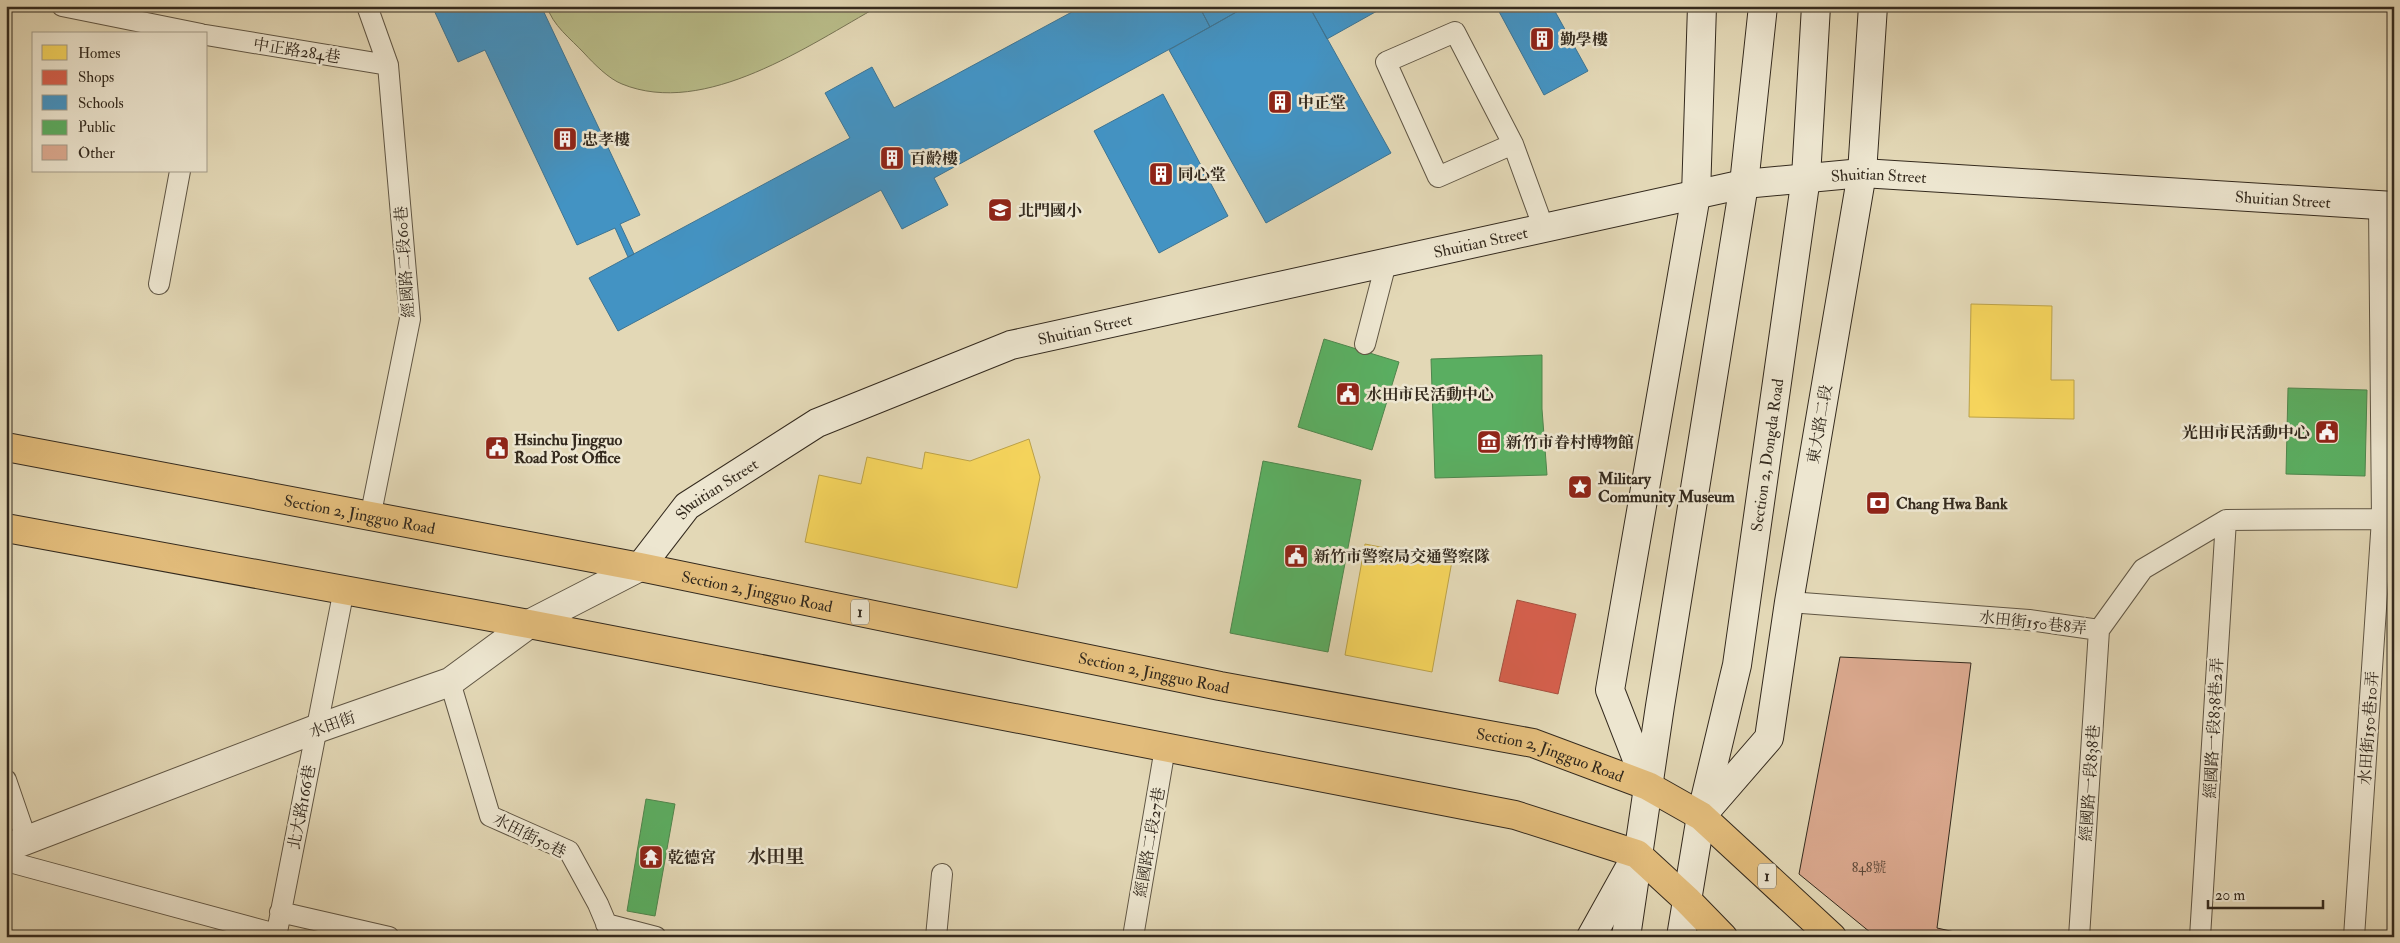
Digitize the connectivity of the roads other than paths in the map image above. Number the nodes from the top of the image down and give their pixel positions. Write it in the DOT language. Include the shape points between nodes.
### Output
graph roads {
  1 [pos="62,6"];
  2 [pos="367,6"];
  3 [pos="1702,6"];
  4 [pos="1763,6"];
  5 [pos="1816,6"];
  6 [pos="1873,6"];
  7 [pos="191,32"];
  8 [pos="208,35"];
  9 [pos="388,65"];
  10 [pos="1513,144"];
  11 [pos="180,172"];
  12 [pos="1862,173"];
  13 [pos="1806,177"];
  14 [pos="1744,184"];
  15 [pos="1696,195"];
  16 [pos="2387,205"];
  17 [pos="1544,228"];
  18 [pos="1386,263"];
  19 [pos="159,284"];
  20 [pos="1365,344"];
  21 [pos="6,447"];
  22 [pos="370,518"];
  23 [pos="2226,520"];
  24 [pos="2388,523"];
  25 [pos="6,528"];
  26 [pos="640,567"];
  27 [pos="344,589"];
  28 [pos="1789,602"];
  29 [pos="529,624"];
  30 [pos="2099,630"];
  31 [pos="450,682"];
  32 [pos="316,729"];
  33 [pos="1165,748"];
  34 [pos="6,780"];
  35 [pos="1648,786"];
  36 [pos="1701,816"];
  37 [pos="16,844"];
  38 [pos="1637,854"];
  39 [pos="6,861"];
  40 [pos="942,874"];
  41 [pos="1687,900"];
  42 [pos="280,912"];
  43 [pos="609,930"];
  44 [pos="276,935"];
  45 [pos="389,937"];
  46 [pos="656,937"];
  47 [pos="936,937"];
  48 [pos="1133,937"];
  49 [pos="1591,937"];
  50 [pos="1626,937"];
  51 [pos="1682,937"];
  52 [pos="1698,937"];
  53 [pos="1723,937"];
  54 [pos="1832,937"];
  55 [pos="2079,937"];
  56 [pos="2200,937"];
  57 [pos="2354,937"];
  1 -- 7 [label="lane"];
  2 -- 9 [label="lane, 經國路二段60巷"];
  3 -- 15 [label="street"];
  4 -- 14 [label="street"];
  5 -- 13 [label="street, Section 2, Dongda Road"];
  6 -- 12 [label="street, 東大路二段"];
  8 -- 9 [label="lane, 中正路284巷"];
  9 -- 22 [label="lane, 經國路二段60巷" via="410,319"];
  10 -- 10 [label="lane" via="1455,32 1386,62 1438,177"];
  10 -- 17 [label="lane"];
  11 -- 19 [label="lane"];
  12 -- 13 [label="street, Shuitian Street"];
  12 -- 16 [label="street, Shuitian Street"];
  12 -- 28 [label="street, 東大路二段"];
  13 -- 14 [label="street, Shuitian Street"];
  13 -- 36 [label="street, Section 2, Dongda Road" via="1737,665"];
  14 -- 15 [label="street, Shuitian Street"];
  14 -- 35 [label="street"];
  15 -- 17 [label="street, Shuitian Street"];
  15 -- 35 [label="street" via="1610,690"];
  16 -- 24 [label="lane, 水田街150巷10弄"];
  17 -- 18 [label="street, Shuitian Street"];
  18 -- 20 [label="lane"];
  18 -- 26 [label="street, Shuitian Street" via="1011,345 817,423 687,506"];
  21 -- 22 [label="main road, Section 2, Jingguo Road / 1"];
  22 -- 26 [label="main road, Section 2, Jingguo Road / 1"];
  23 -- 24 [label="lane, 水田街150巷8弄"];
  23 -- 30 [label="lane, 水田街150巷8弄" via="2142,569"];
  23 -- 56 [label="lane, 經國路一段838巷2弄"];
  24 -- 57 [label="lane, 水田街150巷10弄"];
  25 -- 27 [label="main road"];
  26 -- 29 [label="street, 水田街"];
  26 -- 35 [label="main road, Section 2, Jingguo Road / 1" via="1220,686 1533,743"];
  27 -- 29 [label="main road"];
  27 -- 32 [label="lane, 北大路166巷"];
  28 -- 30 [label="lane, 水田街150巷8弄" via="2029,620"];
  28 -- 36 [label="street, 東大路二段" via="1769,738"];
  29 -- 31 [label="street, 水田街"];
  29 -- 33 [label="main road"];
  30 -- 55 [label="lane, 經國路一段838巷"];
  31 -- 32 [label="street, 水田街"];
  31 -- 43 [label="lane, 水田街50巷" via="490,816 569,851"];
  32 -- 37 [label="street, 水田街"];
  32 -- 42 [label="lane, 北大路166巷"];
  33 -- 38 [label="main road" via="1515,815"];
  33 -- 48 [label="lane, 經國路二段27巷"];
  34 -- 37 [label="lane"];
  35 -- 36 [label="main road, Section 2, Jingguo Road / 1"];
  35 -- 38 [label="street"];
  36 -- 41 [label="street, Section 2, Dongda Road"];
  36 -- 54 [label="main road, 1"];
  38 -- 41 [label="main road"];
  38 -- 49 [label="street"];
  38 -- 50 [label="street"];
  39 -- 44 [label="lane"];
  40 -- 47 [label="lane"];
  41 -- 51 [label="street, Section 2, Dongda Road"];
  41 -- 52 [label="street, Section 2, Dongda Road"];
  41 -- 53 [label="main road"];
  42 -- 44 [label="lane, 北大路166巷"];
  42 -- 45 [label="lane"];
  43 -- 46 [label="lane, 水田街50巷"];
}
